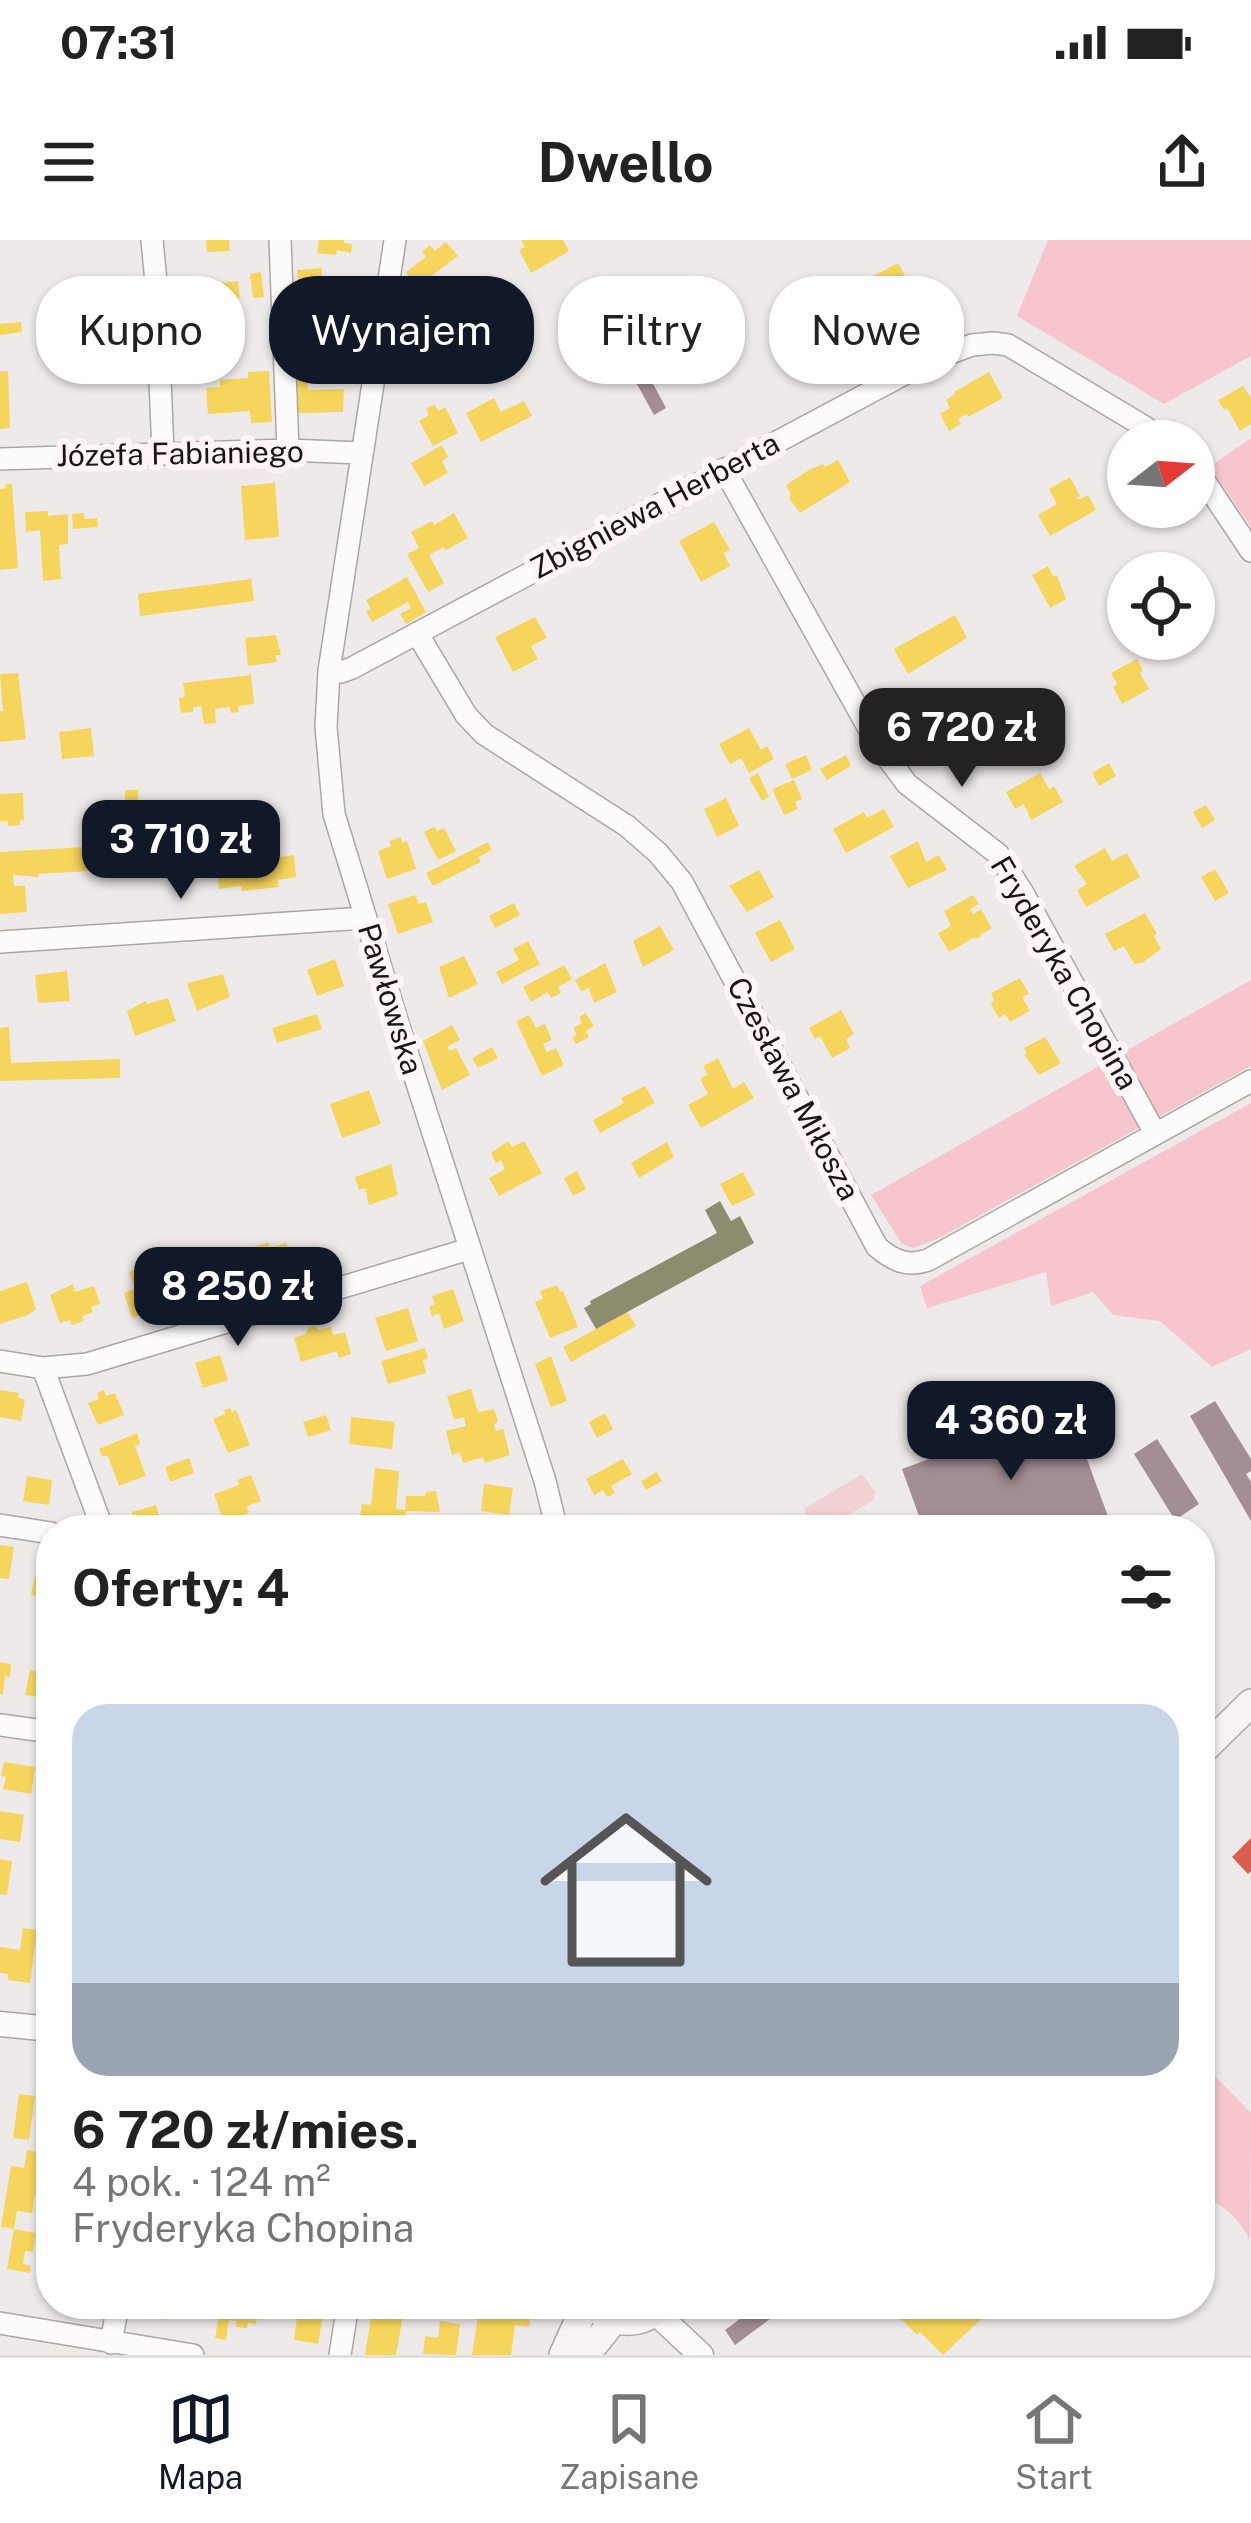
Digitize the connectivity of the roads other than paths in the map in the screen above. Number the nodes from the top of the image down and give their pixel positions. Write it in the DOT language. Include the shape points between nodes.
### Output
graph roads {
  1 [pos="152,240"];
  2 [pos="280,240"];
  3 [pos="401,243"];
  4 [pos="1132,420"];
  5 [pos="288,450"];
  6 [pos="163,453"];
  7 [pos="361,453"];
  8 [pos="0,459"];
  9 [pos="724,469"];
  10 [pos="1215,497"];
  11 [pos="1251,551"];
  12 [pos="417,633"];
  13 [pos="329,670"];
  14 [pos="365,918"];
  15 [pos="0,942"];
  16 [pos="1251,1081"];
  17 [pos="1155,1133"];
  18 [pos="469,1250"];
  19 [pos="0,1360"];
  20 [pos="43,1368"];
  21 [pos="97,1515"];
  22 [pos="553,1515"];
  23 [pos="0,1525"];
  24 [pos="36,1531"];
  25 [pos="1251,1703"];
  26 [pos="0,1725"];
  27 [pos="36,1730"];
  28 [pos="1215,1738"];
  29 [pos="0,2024"];
  30 [pos="36,2028"];
  31 [pos="115,2319"];
  32 [pos="346,2319"];
  33 [pos="590,2319"];
  34 [pos="595,2319"];
  35 [pos="669,2319"];
  36 [pos="0,2323"];
  37 [pos="111,2343"];
  38 [pos="193,2355"];
  39 [pos="340,2355"];
  40 [pos="563,2355"];
  41 [pos="586,2355"];
  42 [pos="700,2355"];
  1 -- 6 [label="street"];
  2 -- 5 [label="street"];
  3 -- 7 [label="street, Pawłowska"];
  4 -- 9 [label="street, Zbigniewa Herberta" via="1021,352 984,343 929,361"];
  5 -- 6 [label="street, Józefa Fabianiego"];
  5 -- 7 [label="street, Józefa Fabianiego"];
  6 -- 8 [label="street, Józefa Fabianiego"];
  7 -- 13 [label="street, Pawłowska"];
  9 -- 12 [label="street, Zbigniewa Herberta"];
  9 -- 17 [label="street, Fryderyka Chopina" via="878,746 907,784 998,854"];
  10 -- 11 [label="street"];
  12 -- 13 [label="street, Zbigniewa Herberta" via="346,670"];
  12 -- 17 [label="street, Czesława Miłosza" via="484,734 627,826 682,882 885,1254 903,1264 928,1260"];
  13 -- 14 [label="street, Pawłowska" via="334,814"];
  14 -- 15 [label="street"];
  14 -- 18 [label="street, Pawłowska"];
  16 -- 17 [label="street, Czesława Miłosza"];
  18 -- 20 [label="street" via="87,1364"];
  18 -- 22 [label="street, Pawłowska"];
  19 -- 20 [label="street"];
  20 -- 21 [label="street"];
  23 -- 24 [label="street"];
  25 -- 28 [label="main road"];
  26 -- 27 [label="street"];
  29 -- 30 [label="street"];
  31 -- 37 [label="street"];
  32 -- 39 [label="street"];
  33 -- 40 [label="main road"];
  34 -- 41 [label="main road"];
  35 -- 42 [label="street"];
  36 -- 37 [label="street"];
  37 -- 38 [label="street"];
}
